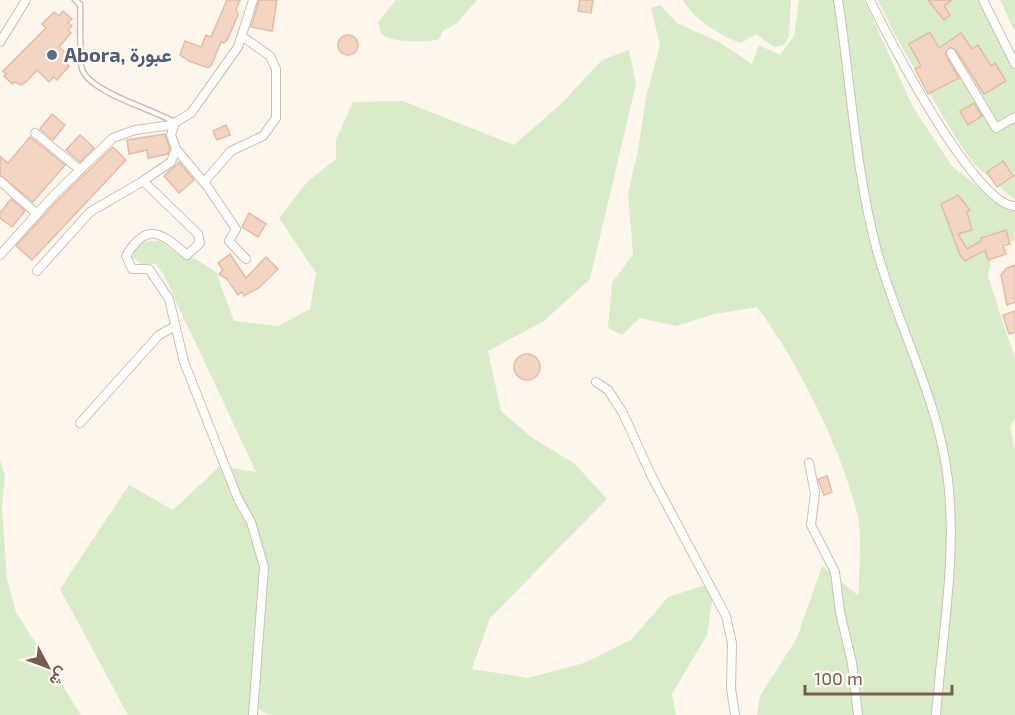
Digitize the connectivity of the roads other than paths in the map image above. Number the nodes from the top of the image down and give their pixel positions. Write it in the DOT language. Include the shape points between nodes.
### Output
graph roads {
  1 [pos="27,0"];
  2 [pos="75,0"];
  3 [pos="252,0"];
  4 [pos="838,0"];
  5 [pos="870,0"];
  6 [pos="983,0"];
  7 [pos="243,37"];
  8 [pos="0,42"];
  9 [pos="951,53"];
  10 [pos="1015,64"];
  11 [pos="1015,117"];
  12 [pos="175,122"];
  13 [pos="35,133"];
  14 [pos="176,149"];
  15 [pos="80,170"];
  16 [pos="0,181"];
  17 [pos="143,182"];
  18 [pos="204,182"];
  19 [pos="1015,206"];
  20 [pos="37,214"];
  21 [pos="0,255"];
  22 [pos="246,259"];
  23 [pos="38,271"];
  24 [pos="174,327"];
  25 [pos="596,382"];
  26 [pos="80,423"];
  27 [pos="809,463"];
  28 [pos="254,715"];
  29 [pos="735,715"];
  30 [pos="858,715"];
  31 [pos="936,715"];
  1 -- 8 [label="street"];
  2 -- 12 [label="lane" via="80,4 82,70 90,80 123,100"];
  3 -- 7 [label="street"];
  4 -- 31 [label="street" via="853,119 878,252 932,412 948,480 951,550"];
  5 -- 19 [label="street" via="895,53 954,148 991,194 1002,203"];
  6 -- 10 [label="street"];
  7 -- 12 [label="street" via="191,113"];
  7 -- 18 [label="street" via="270,56 276,69 276,118 263,136 231,151"];
  9 -- 11 [label="street" via="996,128"];
  12 -- 14 [label="street" via="171,135"];
  12 -- 15 [label="street" via="113,138"];
  13 -- 15 [label="street"];
  14 -- 17 [label="street" via="171,162"];
  14 -- 18 [label="street"];
  15 -- 20 [label="street"];
  16 -- 20 [label="street"];
  17 -- 23 [label="street" via="90,212"];
  17 -- 24 [label="street" via="198,234 200,243 187,255 164,234 154,233 126,256 132,269 149,269 154,275 168,299"];
  18 -- 22 [label="street" via="236,229 229,241"];
  20 -- 21 [label="street"];
  24 -- 26 [label="street" via="159,335"];
  24 -- 28 [label="street" via="206,422 251,522 264,567"];
  25 -- 29 [label="street" via="615,400 726,616 732,643 730,688"];
  27 -- 30 [label="street" via="815,494 811,525 835,572"];
}
